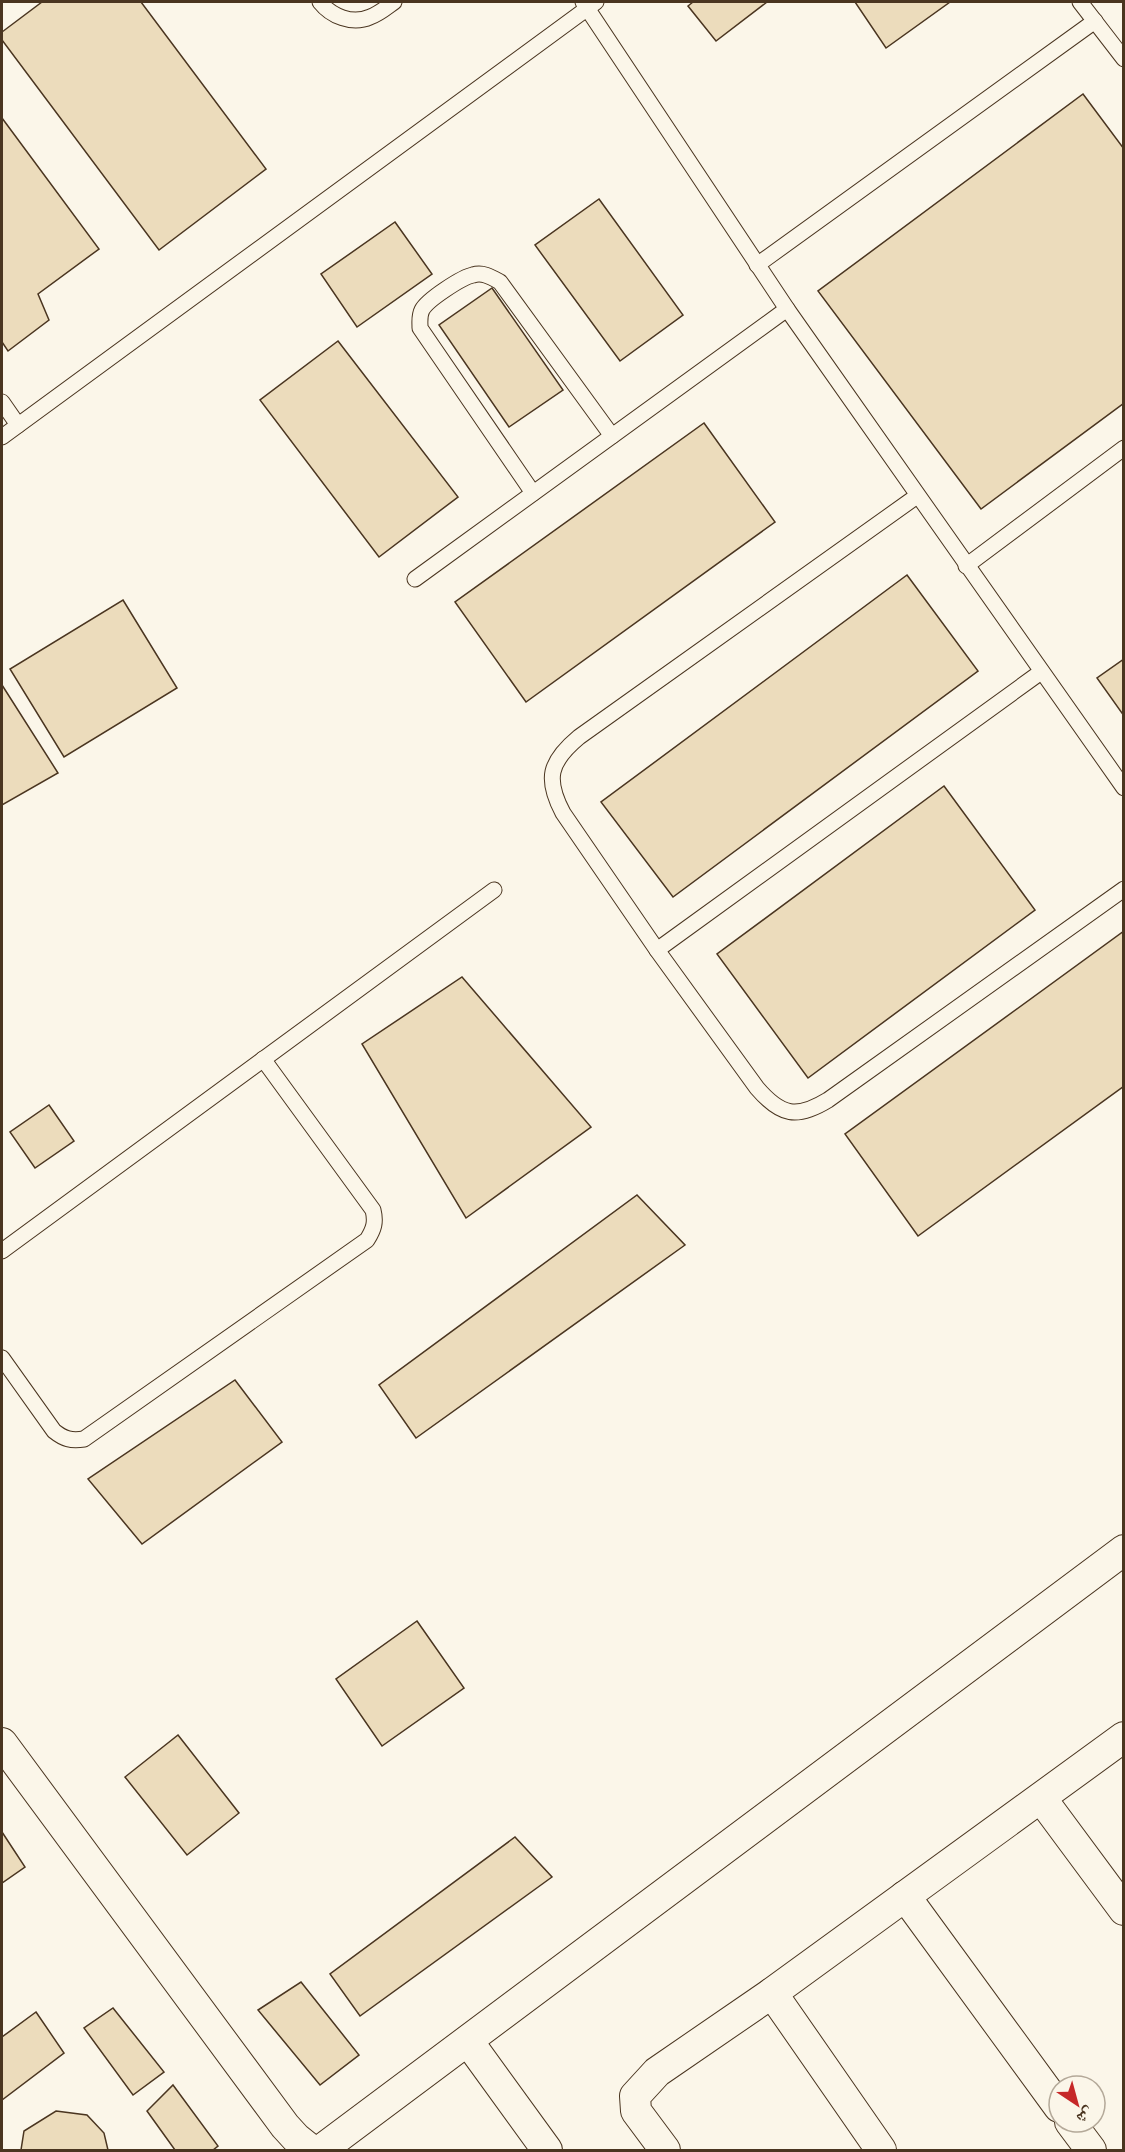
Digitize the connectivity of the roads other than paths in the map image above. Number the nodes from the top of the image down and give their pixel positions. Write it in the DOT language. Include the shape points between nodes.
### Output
graph roads {
  1 [pos="320,2"];
  2 [pos="394,2"];
  3 [pos="1080,2"];
  4 [pos="589,4"];
  5 [pos="1095,21"];
  6 [pos="1124,60"];
  7 [pos="757,266"];
  8 [pos="787,309"];
  9 [pos="2,402"];
  10 [pos="18,425"];
  11 [pos="612,436"];
  12 [pos="2,437"];
  13 [pos="1124,448"];
  14 [pos="533,493"];
  15 [pos="917,496"];
  16 [pos="966,566"];
  17 [pos="415,579"];
  18 [pos="1041,672"];
  19 [pos="1124,788"];
  20 [pos="1124,889"];
  21 [pos="494,890"];
  22 [pos="657,950"];
  23 [pos="263,1059"];
  24 [pos="2,1251"];
  25 [pos="2,1358"];
  26 [pos="1124,1550"];
  27 [pos="1124,1737"];
  28 [pos="2,1743"];
  29 [pos="1041,1798"];
  30 [pos="905,1896"];
  31 [pos="1124,1910"];
  32 [pos="772,1993"];
  33 [pos="468,2041"];
  34 [pos="1047,2091"];
  35 [pos="1079,2134"];
  36 [pos="311,2151"];
  37 [pos="321,2151"];
  38 [pos="546,2151"];
  39 [pos="664,2151"];
  40 [pos="881,2151"];
  41 [pos="1091,2151"];
  1 -- 2 [label="lane" via="327,11 347,20 369,18"];
  3 -- 5 [label="lane"];
  4 -- 7 [label="lane"];
  4 -- 10 [label="lane"];
  5 -- 6 [label="lane"];
  5 -- 7 [label="lane"];
  7 -- 8 [label="lane"];
  8 -- 11 [label="lane"];
  8 -- 15 [label="lane"];
  9 -- 10 [label="lane"];
  10 -- 12 [label="lane"];
  11 -- 14 [label="lane"];
  11 -- 14 [label="lane" via="500,282 487,275 472,274 431,300 419,317 420,328"];
  13 -- 16 [label="lane"];
  14 -- 17 [label="lane"];
  15 -- 16 [label="lane"];
  15 -- 22 [label="lane" via="562,752 552,772 553,794"];
  16 -- 18 [label="lane"];
  18 -- 19 [label="lane"];
  18 -- 22 [label="lane"];
  20 -- 22 [label="lane" via="811,1110 790,1112 770,1104"];
  21 -- 23 [label="lane"];
  23 -- 24 [label="lane"];
  23 -- 25 [label="lane" via="373,1210 375,1220 368,1240 84,1439 73,1441 54,1431"];
  26 -- 33 [label="street"];
  27 -- 29 [label="street"];
  28 -- 36 [label="street" via="285,2126"];
  29 -- 30 [label="street"];
  29 -- 31 [label="street"];
  30 -- 32 [label="street"];
  30 -- 34 [label="street"];
  32 -- 39 [label="street" via="657,2072 638,2090 636,2111"];
  32 -- 40 [label="street"];
  33 -- 37 [label="street"];
  33 -- 38 [label="street"];
  35 -- 41 [label="street"];
}
